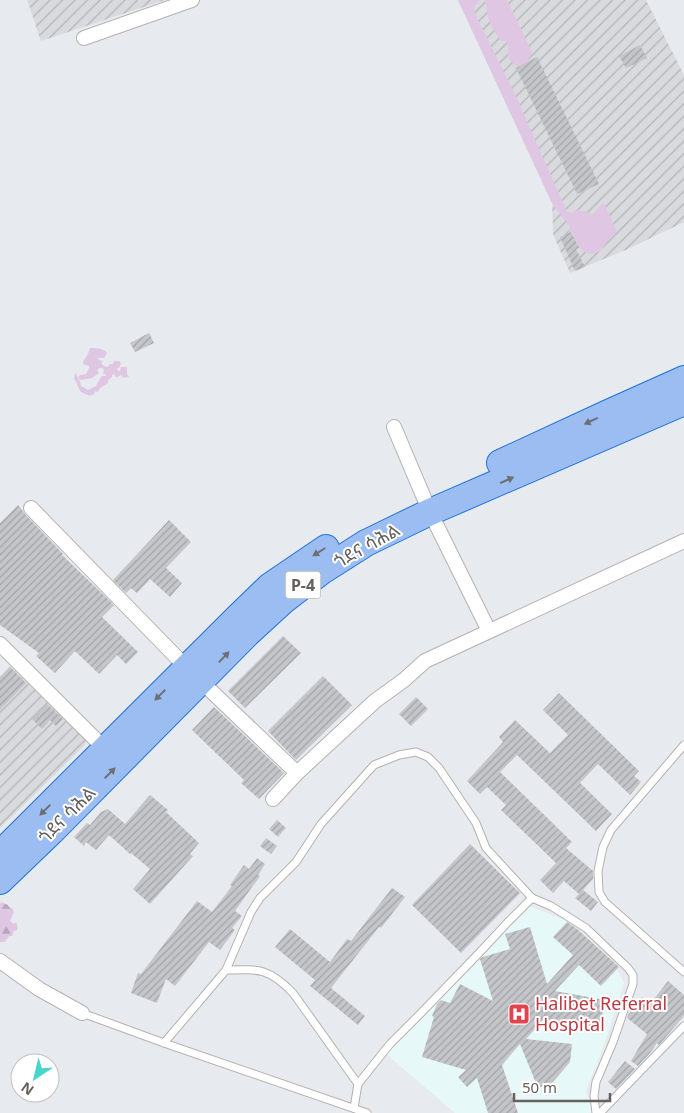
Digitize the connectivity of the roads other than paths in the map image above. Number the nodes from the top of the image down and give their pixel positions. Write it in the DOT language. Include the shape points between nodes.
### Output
graph roads {
  1 [pos="192,0"];
  2 [pos="84,38"];
  3 [pos="684,380"];
  4 [pos="684,402"];
  5 [pos="632,413"];
  6 [pos="394,427"];
  7 [pos="427,505"];
  8 [pos="31,508"];
  9 [pos="684,541"];
  10 [pos="489,631"];
  11 [pos="3,652"];
  12 [pos="194,674"];
  13 [pos="684,745"];
  14 [pos="105,749"];
  15 [pos="297,773"];
  16 [pos="273,799"];
  17 [pos="0,854"];
  18 [pos="0,881"];
  19 [pos="532,898"];
  20 [pos="0,961"];
  21 [pos="226,970"];
  22 [pos="684,972"];
  23 [pos="82,1013"];
  24 [pos="684,1026"];
  25 [pos="164,1043"];
  26 [pos="358,1084"];
  27 [pos="354,1108"];
  28 [pos="367,1113"];
  29 [pos="598,1113"];
  1 -- 2 [label="street"];
  3 -- 5 [label="highway, ጎደና ሳሕል / P-4"];
  4 -- 5 [label="highway, ጎደና ሳሕል / P-4"];
  5 -- 7 [label="highway, ጎደና ሳሕል / P-4"];
  6 -- 7 [label="street"];
  7 -- 10 [label="street"];
  7 -- 12 [label="highway, ጎደና ሳሕል / P-4" via="352,532 293,570 236,619"];
  8 -- 12 [label="street"];
  9 -- 10 [label="street"];
  10 -- 15 [label="street" via="425,661 375,701"];
  11 -- 14 [label="street"];
  12 -- 14 [label="highway, ጎደና ሳሕል / P-4, one-way"];
  12 -- 15 [label="street"];
  18 -- 12 [label="highway, ጎደና ሳሕል / P-4, one-way" via="51,832"];
  13 -- 22 [label="lane" via="611,830 598,871 599,892 606,902"];
  14 -- 17 [label="highway, ጎደና ሳሕል / P-4, one-way"];
  15 -- 16 [label="street"];
  19 -- 21 [label="lane" via="486,848 476,823 439,768 428,757 416,752 399,755 374,765 321,824 296,862 260,898"];
  19 -- 26 [label="lane" via="390,1044"];
  19 -- 29 [label="lane" via="586,928 633,975 633,984 613,1042 596,1082 594,1096"];
  20 -- 23 [label="street" via="39,989"];
  21 -- 25 [label="lane"];
  21 -- 26 [label="lane" via="252,969 281,980 294,993"];
  23 -- 25 [label="lane"];
  24 -- 29 [label="lane"];
  25 -- 27 [label="lane"];
  26 -- 27 [label="lane"];
  27 -- 28 [label="lane"];
}
